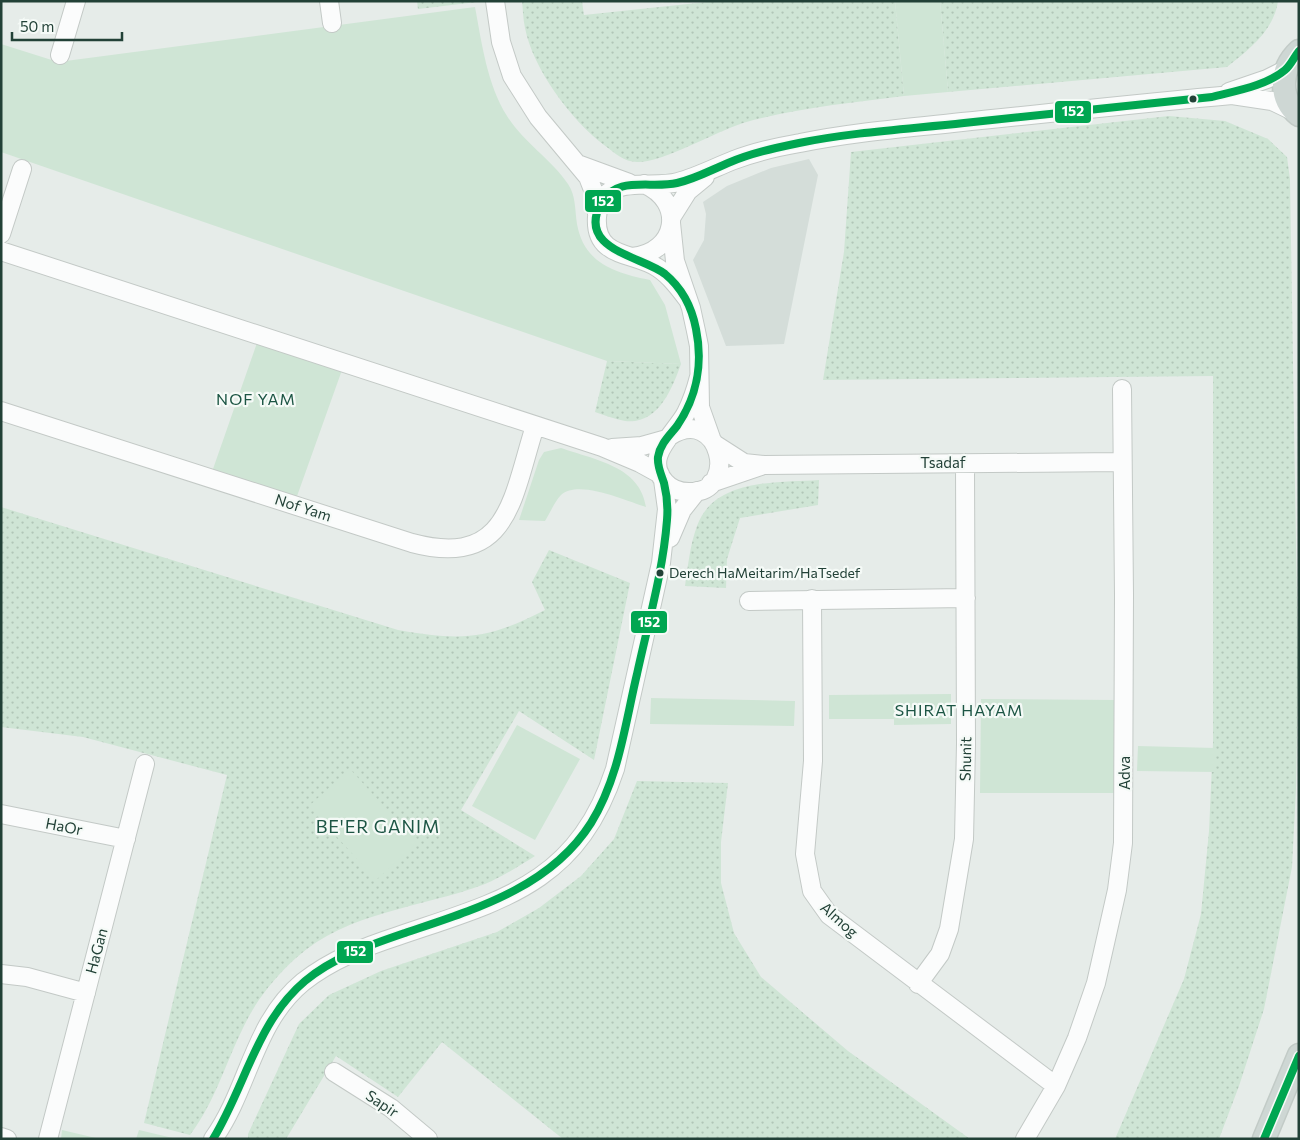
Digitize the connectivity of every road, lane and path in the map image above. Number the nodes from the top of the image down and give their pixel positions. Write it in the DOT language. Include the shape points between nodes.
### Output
graph roads {
  1 [pos="76,1"];
  2 [pos="330,1"];
  3 [pos="495,1"];
  4 [pos="332,23"];
  5 [pos="1299,51"];
  6 [pos="60,55"];
  7 [pos="1285,70"];
  8 [pos="1212,97"];
  9 [pos="1296,113"];
  10 [pos="724,164"];
  11 [pos="580,166"];
  12 [pos="22,169"];
  13 [pos="637,183"];
  14 [pos="597,215"];
  15 [pos="671,220"];
  16 [pos="1,234"];
  17 [pos="1,250"];
  18 [pos="631,257"];
  19 [pos="688,300"];
  20 [pos="699,377"];
  21 [pos="1122,389"];
  22 [pos="1,411"];
  23 [pos="535,426"];
  24 [pos="668,437"];
  25 [pos="713,442"];
  26 [pos="602,448"];
  27 [pos="1122,462"];
  28 [pos="965,463"];
  29 [pos="764,465"];
  30 [pos="661,477"];
  31 [pos="704,487"];
  32 [pos="661,563"];
  33 [pos="966,598"];
  34 [pos="812,599"];
  35 [pos="749,601"];
  36 [pos="145,764"];
  37 [pos="1,814"];
  38 [pos="126,840"];
  39 [pos="1,974"];
  40 [pos="918,984"];
  41 [pos="86,993"];
  42 [pos="1299,1055"];
  43 [pos="334,1072"];
  44 [pos="1056,1086"];
  45 [pos="230,1113"];
  46 [pos="1,1137"];
  47 [pos="7,1139"];
  48 [pos="48,1139"];
  49 [pos="214,1139"];
  50 [pos="230,1139"];
  51 [pos="428,1139"];
  52 [pos="1025,1139"];
  53 [pos="1264,1139"];
  1 -- 6 [label="street"];
  2 -- 4 [label="street"];
  3 -- 11 [label="street" via="501,42 512,76 546,128"];
  5 -- 7 [label="main road"];
  7 -- 8 [label="street"];
  7 -- 9 [label="main road" via="1286,98"];
  8 -- 9 [label="street" via="1272,101"];
  8 -- 10 [label="street" via="849,135 764,150"];
  10 -- 13 [label="street" via="665,186"];
  10 -- 15 [label="street" via="688,191"];
  11 -- 13 [label="street"];
  11 -- 14 [label="street" via="595,194"];
  12 -- 16 [label="street"];
  13 -- 14 [label="street" via="616,188 607,195"];
  13 -- 15 [label="street" via="659,192 668,203"];
  14 -- 18 [label="street" via="602,239 610,248"];
  15 -- 18 [label="street" via="668,236 657,249 643,256"];
  15 -- 19 [label="street" via="675,261"];
  17 -- 23 [label="street"];
  18 -- 19 [label="street" via="658,267"];
  19 -- 20 [label="street" via="699,346"];
  20 -- 24 [label="street" via="685,414"];
  20 -- 25 [label="street" via="700,407"];
  21 -- 27 [label="street, Adva"];
  22 -- 23 [label="street, Nof Yam" via="412,543 448,550 478,543 497,529 509,508"];
  23 -- 26 [label="street"];
  24 -- 25 [label="street" via="684,430 694,430"];
  24 -- 26 [label="street" via="654,444"];
  24 -- 30 [label="street" via="658,456"];
  25 -- 29 [label="street, Tsadaf" via="744,463"];
  25 -- 31 [label="street" via="720,464 718,474"];
  26 -- 30 [label="street" via="640,463"];
  27 -- 28 [label="street, Tsadaf"];
  27 -- 44 [label="street, Adva" via="1123,843 1117,890 1096,983"];
  28 -- 29 [label="street, Tsadaf"];
  28 -- 33 [label="street, Shunit"];
  29 -- 31 [label="street, Tsadaf"];
  30 -- 31 [label="street" via="681,492"];
  30 -- 32 [label="street" via="667,509"];
  31 -- 32 [label="street" via="682,510"];
  32 -- 45 [label="street" via="615,769 598,811 578,842 544,874 505,898 368,946 330,964 302,983 275,1012 262,1034"];
  33 -- 34 [label="street"];
  33 -- 40 [label="street, Shunit" via="964,839 949,929 940,954"];
  34 -- 35 [label="street"];
  34 -- 40 [label="street, Almog" via="813,761 805,854 812,891 829,915"];
  36 -- 38 [label="street, HaGan"];
  37 -- 38 [label="street, HaOr"];
  38 -- 41 [label="street, HaGan"];
  39 -- 41 [label="street" via="27,977"];
  40 -- 44 [label="street, Almog"];
  41 -- 48 [label="street, HaGan"];
  42 -- 53 [label="main road"];
  43 -- 51 [label="street, Sapir" via="391,1108"];
  44 -- 52 [label="street, Adva"];
  45 -- 49 [label="street"];
  45 -- 50 [label="street"];
  46 -- 47 [label="street"];
}
